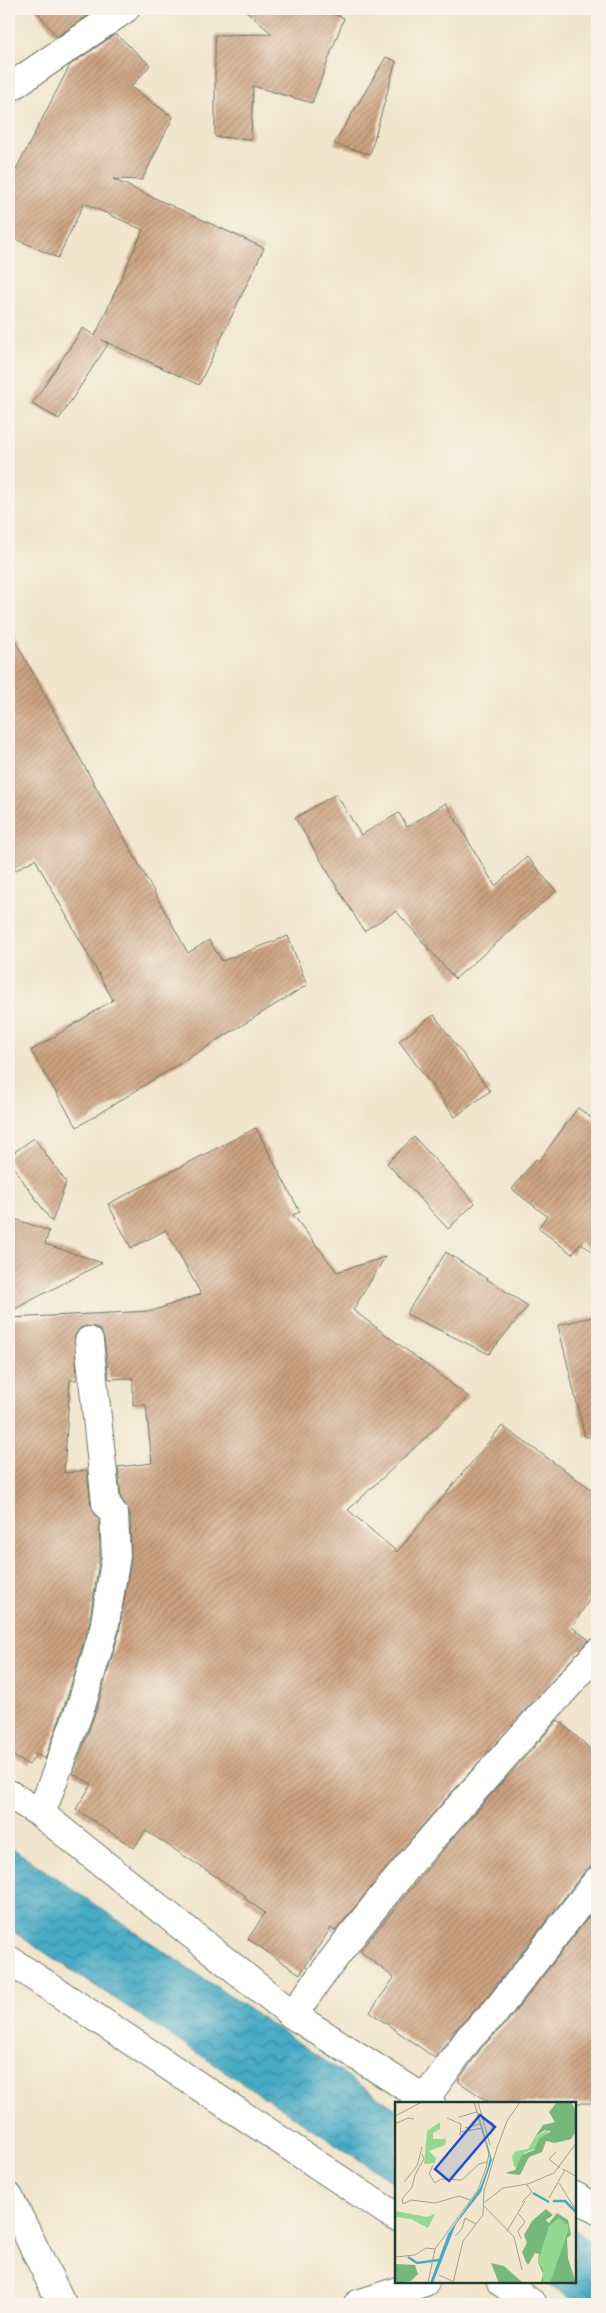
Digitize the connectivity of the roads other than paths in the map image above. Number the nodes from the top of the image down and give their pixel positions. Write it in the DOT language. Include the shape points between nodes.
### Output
graph roads {
  1 [pos="125,9"];
  2 [pos="9,88"];
  3 [pos="89,1341"];
  4 [pos="597,1654"];
  5 [pos="9,1794"];
  6 [pos="41,1814"];
  7 [pos="597,1881"];
  8 [pos="9,1960"];
  9 [pos="293,2015"];
  10 [pos="428,2101"];
  11 [pos="9,2197"];
  12 [pos="576,2197"];
  13 [pos="597,2210"];
  14 [pos="395,2216"];
  15 [pos="422,2283"];
  16 [pos="502,2283"];
  17 [pos="62,2304"];
  18 [pos="358,2304"];
  19 [pos="533,2304"];
  1 -- 2 [label="street"];
  3 -- 6 [label="street" via="106,1503 114,1515 116,1556 104,1629 85,1694"];
  4 -- 9 [label="street" via="403,1871"];
  5 -- 6 [label="street"];
  6 -- 9 [label="street"];
  7 -- 10 [label="street" via="496,2011 470,2037"];
  8 -- 14 [label="street"];
  9 -- 10 [label="street"];
  11 -- 17 [label="street"];
  12 -- 13 [label="street"];
  15 -- 18 [label="street"];
  16 -- 19 [label="street"];
}
